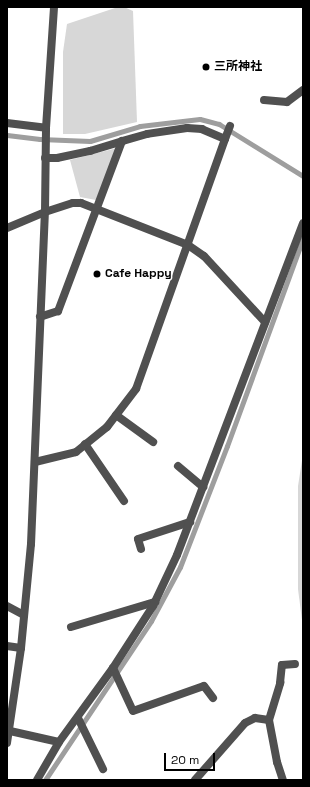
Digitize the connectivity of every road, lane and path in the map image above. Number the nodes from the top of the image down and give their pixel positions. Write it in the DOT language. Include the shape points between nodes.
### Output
graph roads {
  1 [pos="54,7"];
  2 [pos="303,90"];
  3 [pos="264,100"];
  4 [pos="7,123"];
  5 [pos="230,126"];
  6 [pos="46,129"];
  7 [pos="225,139"];
  8 [pos="122,141"];
  9 [pos="45,158"];
  10 [pos="96,209"];
  11 [pos="45,212"];
  12 [pos="303,222"];
  13 [pos="7,228"];
  14 [pos="188,245"];
  15 [pos="40,317"];
  16 [pos="265,322"];
  17 [pos="116,415"];
  18 [pos="153,442"];
  19 [pos="85,444"];
  20 [pos="35,462"];
  21 [pos="178,466"];
  22 [pos="203,487"];
  23 [pos="124,501"];
  24 [pos="190,522"];
  25 [pos="141,549"];
  26 [pos="155,602"];
  27 [pos="7,606"];
  28 [pos="24,615"];
  29 [pos="71,627"];
  30 [pos="7,646"];
  31 [pos="21,648"];
  32 [pos="295,664"];
  33 [pos="113,668"];
  34 [pos="213,698"];
  35 [pos="78,718"];
  36 [pos="269,720"];
  37 [pos="10,731"];
  38 [pos="59,742"];
  39 [pos="7,743"];
  40 [pos="103,768"];
  41 [pos="37,780"];
  42 [pos="195,780"];
  43 [pos="282,780"];
  1 -- 6 [label="street"];
  2 -- 3 [label="street" via="287,102"];
  4 -- 6 [label="street"];
  5 -- 7 [label="street"];
  6 -- 9 [label="street"];
  7 -- 8 [label="street" via="202,129 187,128"];
  7 -- 14 [label="street"];
  8 -- 9 [label="street" via="90,151"];
  8 -- 10 [label="street"];
  9 -- 11 [label="street"];
  10 -- 11 [label="street" via="76,202"];
  10 -- 14 [label="street"];
  10 -- 15 [label="street" via="58,311"];
  11 -- 13 [label="street"];
  11 -- 15 [label="street"];
  12 -- 16 [label="street"];
  14 -- 16 [label="street" via="204,256"];
  14 -- 17 [label="street" via="136,389"];
  15 -- 20 [label="street"];
  16 -- 22 [label="street"];
  17 -- 18 [label="street"];
  17 -- 19 [label="street"];
  19 -- 20 [label="street" via="76,452"];
  19 -- 23 [label="street"];
  20 -- 28 [label="street"];
  21 -- 22 [label="street"];
  22 -- 24 [label="street"];
  24 -- 25 [label="street" via="138,539"];
  24 -- 26 [label="street"];
  26 -- 29 [label="street"];
  26 -- 33 [label="street"];
  27 -- 28 [label="street"];
  28 -- 31 [label="street"];
  30 -- 31 [label="street"];
  31 -- 37 [label="street"];
  32 -- 36 [label="street" via="282,665 280,683"];
  33 -- 34 [label="street" via="133,711 204,686"];
  33 -- 35 [label="street"];
  35 -- 38 [label="street"];
  35 -- 40 [label="street"];
  36 -- 42 [label="street" via="255,718 245,722"];
  36 -- 43 [label="street"];
  37 -- 38 [label="street"];
  37 -- 39 [label="street"];
  38 -- 41 [label="street"];
}
